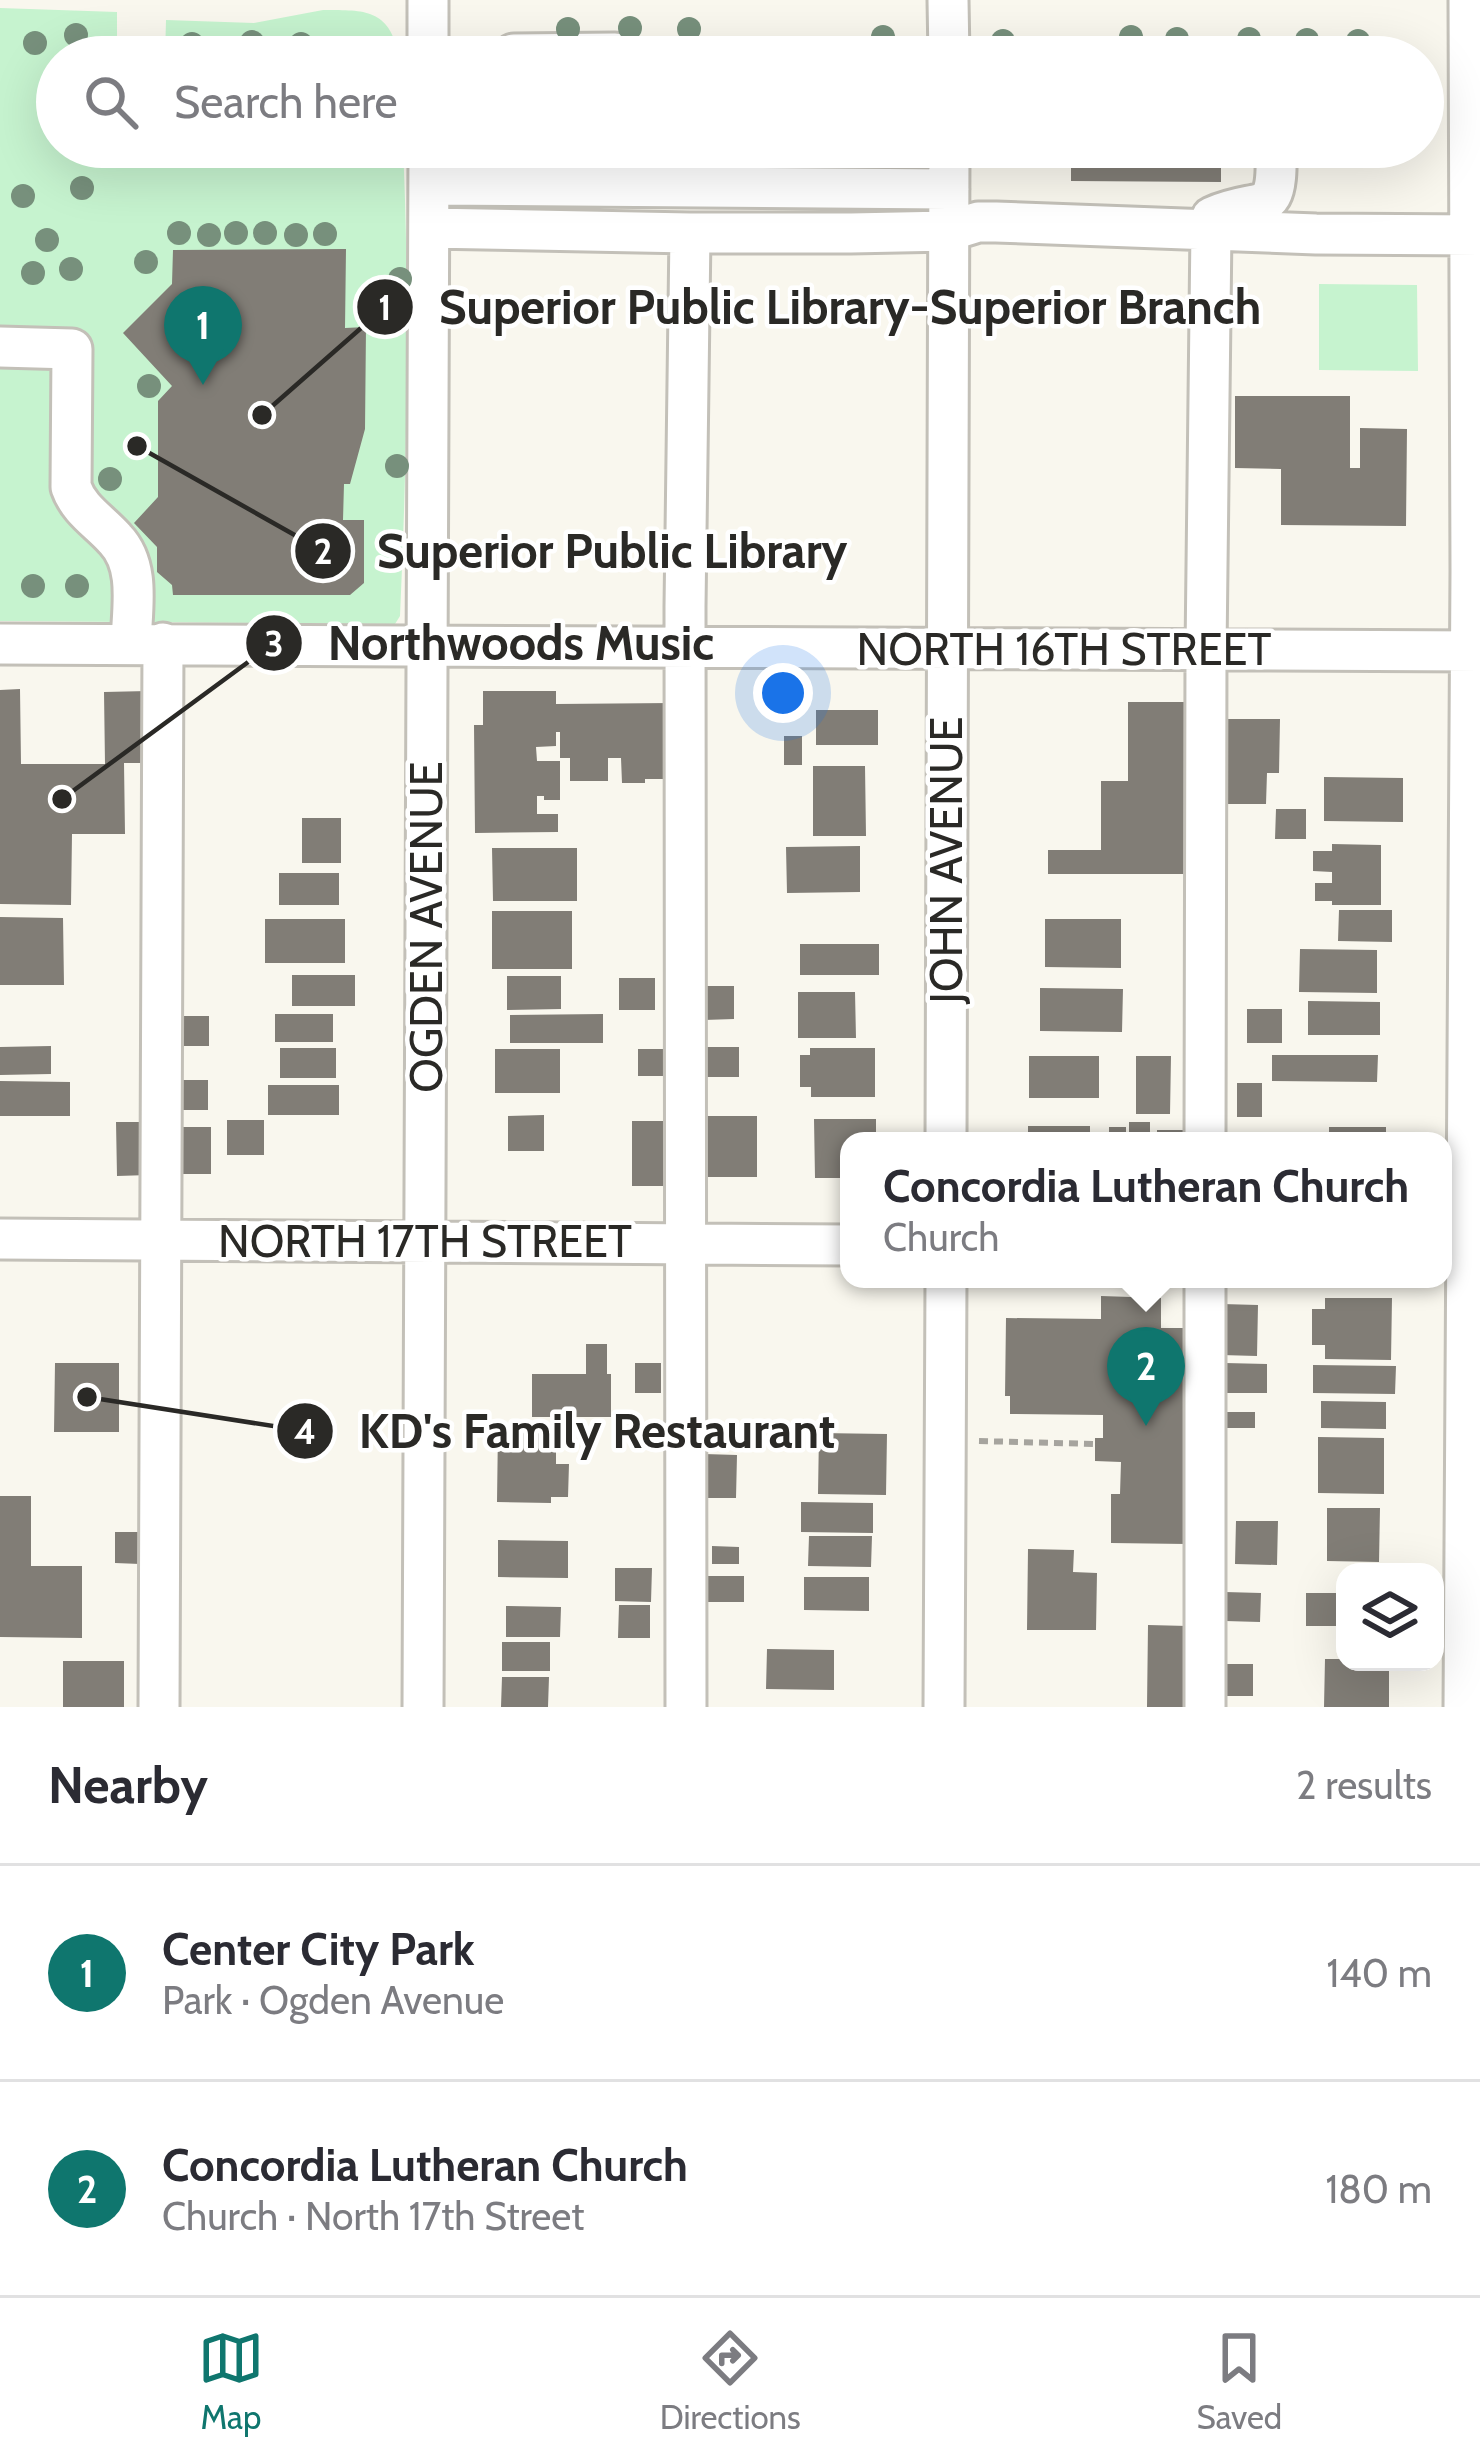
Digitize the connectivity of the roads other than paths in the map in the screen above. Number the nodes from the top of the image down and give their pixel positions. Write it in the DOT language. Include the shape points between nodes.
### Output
graph roads {
  1 [pos="428,0"];
  2 [pos="948,0"];
  3 [pos="1469,0"];
  4 [pos="428,36"];
  5 [pos="949,36"];
  6 [pos="429,168"];
  7 [pos="533,168"];
  8 [pos="949,168"];
  9 [pos="1277,168"];
  10 [pos="949,188"];
  11 [pos="428,228"];
  12 [pos="1211,229"];
  13 [pos="949,231"];
  14 [pos="690,233"];
  15 [pos="1475,235"];
  16 [pos="0,347"];
  17 [pos="147,643"];
  18 [pos="0,644"];
  19 [pos="428,647"];
  20 [pos="685,647"];
  21 [pos="947,648"];
  22 [pos="1206,651"];
  23 [pos="1475,651"];
  24 [pos="946,1132"];
  25 [pos="1205,1132"];
  26 [pos="0,1239"];
  27 [pos="162,1240"];
  28 [pos="424,1240"];
  29 [pos="687,1243"];
  30 [pos="840,1245"];
  31 [pos="1464,1246"];
  32 [pos="946,1288"];
  33 [pos="1205,1288"];
  34 [pos="159,1707"];
  35 [pos="423,1707"];
  36 [pos="686,1707"];
  37 [pos="944,1707"];
  38 [pos="1205,1707"];
  39 [pos="1465,1707"];
  1 -- 4 [label="street"];
  2 -- 5 [label="street"];
  3 -- 15 [label="street"];
  6 -- 11 [label="street, OGDEN AVENUE"];
  7 -- 10 [label="street"];
  8 -- 10 [label="street, JOHN AVENUE"];
  9 -- 12 [label="street" via="1266,201 1212,217"];
  10 -- 13 [label="street, JOHN AVENUE"];
  11 -- 14 [label="street"];
  11 -- 19 [label="street, OGDEN AVENUE"];
  12 -- 13 [label="street" via="978,222"];
  12 -- 15 [label="street"];
  12 -- 22 [label="street"];
  13 -- 14 [label="street"];
  13 -- 21 [label="street, JOHN AVENUE"];
  14 -- 20 [label="street"];
  15 -- 23 [label="street"];
  16 -- 17 [label="street" via="72,349 71,487 130,564"];
  17 -- 18 [label="street, NORTH 16TH STREET"];
  17 -- 19 [label="street, NORTH 16TH STREET"];
  17 -- 27 [label="street"];
  19 -- 20 [label="street, NORTH 16TH STREET"];
  19 -- 28 [label="street, OGDEN AVENUE"];
  20 -- 21 [label="street, NORTH 16TH STREET"];
  20 -- 29 [label="street"];
  21 -- 22 [label="street, NORTH 16TH STREET"];
  21 -- 24 [label="street, JOHN AVENUE"];
  22 -- 23 [label="street, NORTH 16TH STREET"];
  22 -- 25 [label="street"];
  23 -- 31 [label="street"];
  26 -- 27 [label="street, NORTH 17TH STREET"];
  27 -- 28 [label="street, NORTH 17TH STREET"];
  27 -- 34 [label="street"];
  28 -- 29 [label="street, NORTH 17TH STREET"];
  28 -- 35 [label="street, OGDEN AVENUE"];
  29 -- 30 [label="street, NORTH 17TH STREET"];
  29 -- 36 [label="street"];
  31 -- 39 [label="street"];
  32 -- 37 [label="street"];
  33 -- 38 [label="street"];
}
